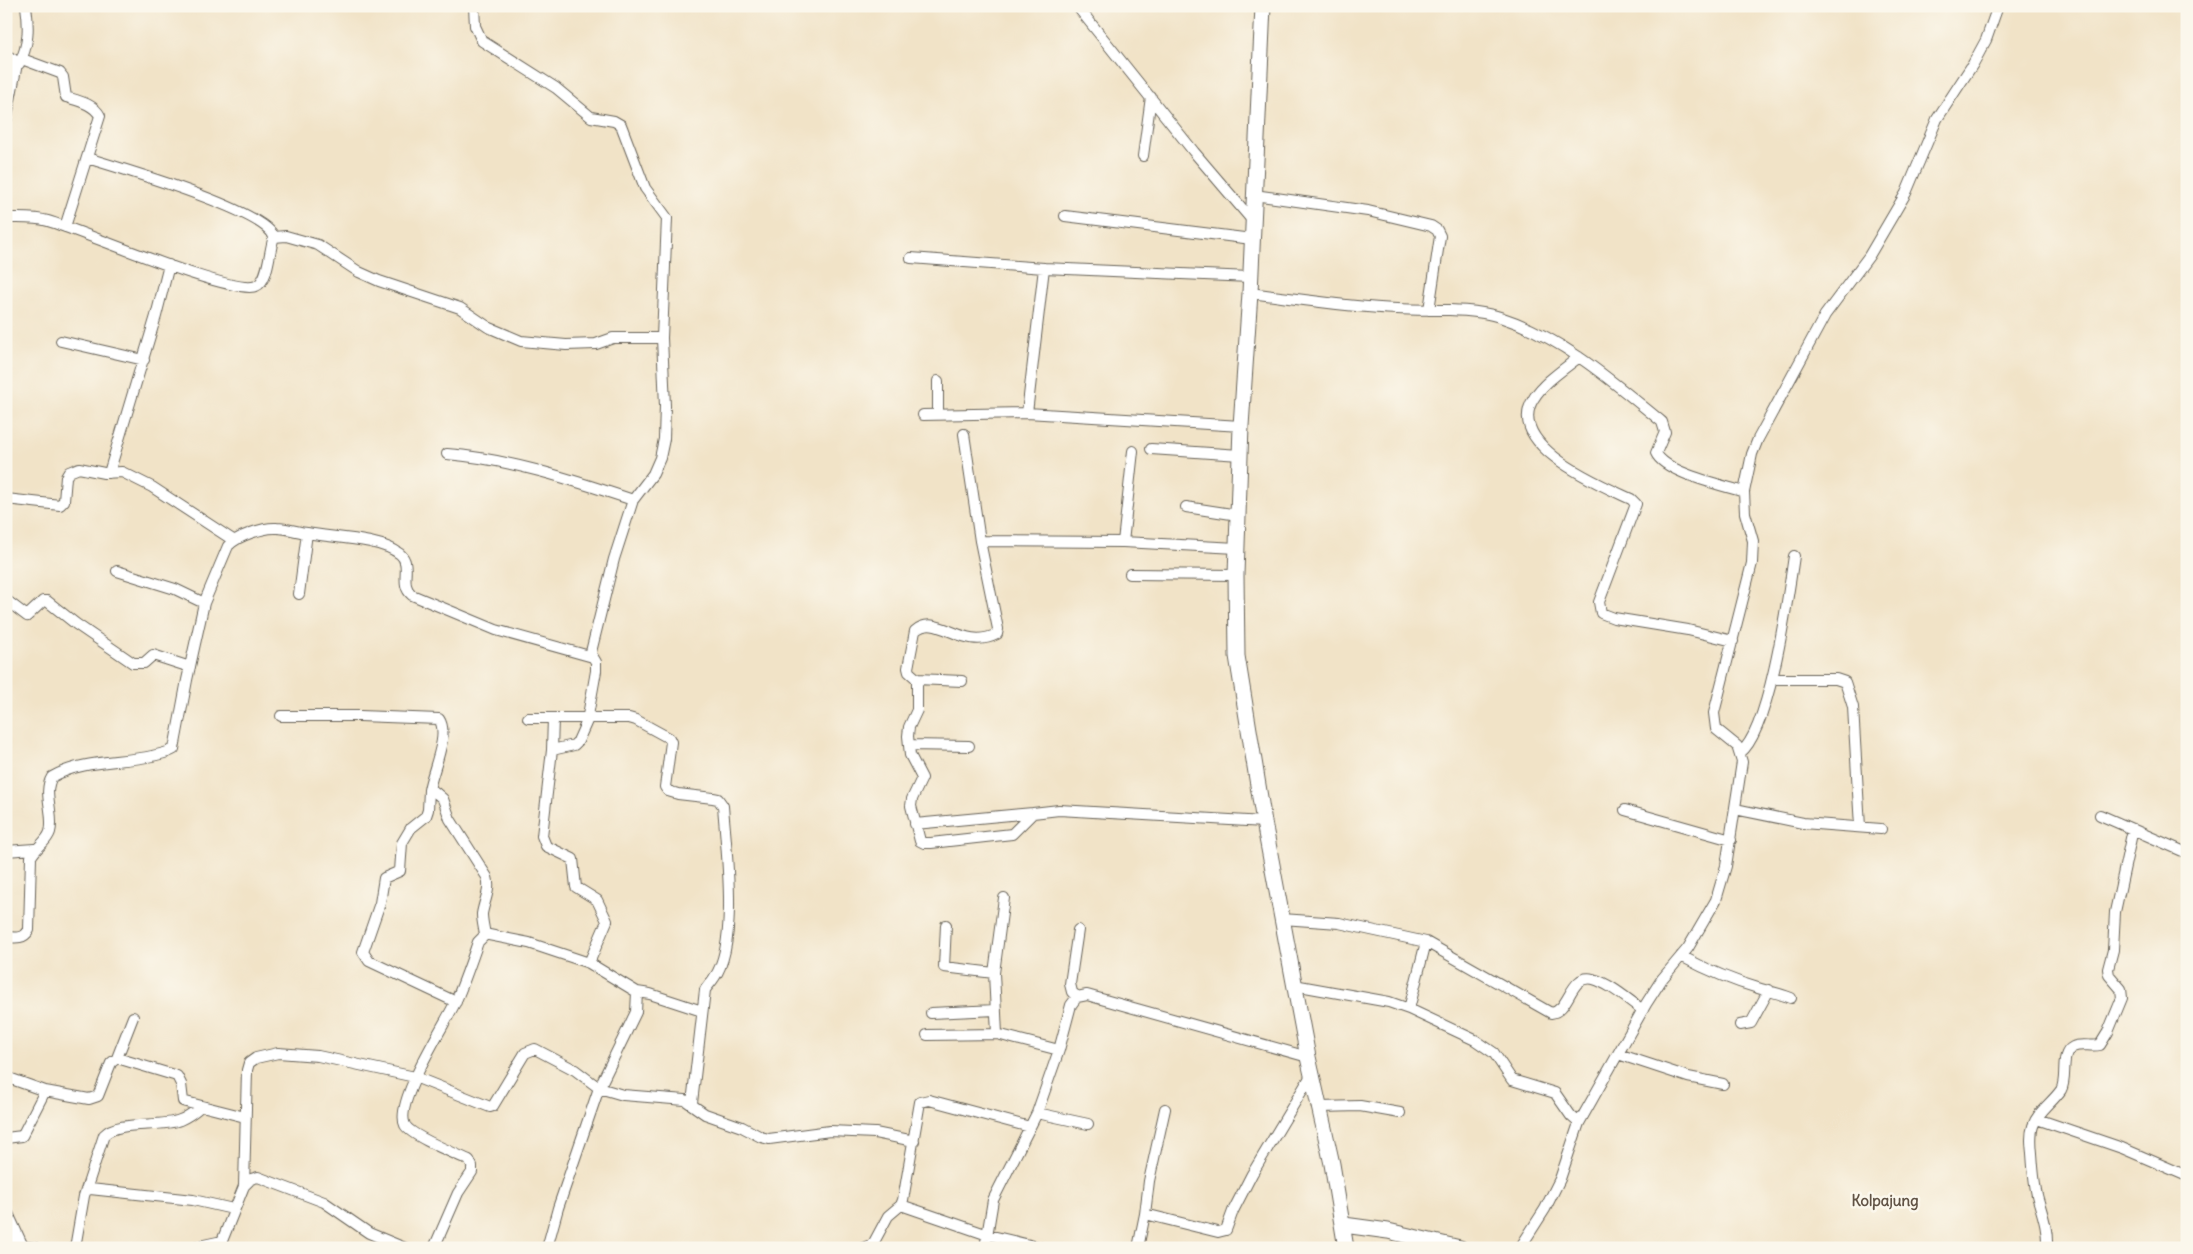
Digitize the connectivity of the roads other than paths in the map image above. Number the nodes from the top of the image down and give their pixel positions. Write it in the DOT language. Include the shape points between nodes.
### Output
graph roads {
  1 [pos="26,6"];
  2 [pos="474,6"];
  3 [pos="1077,6"];
  4 [pos="1263,6"];
  5 [pos="1998,6"];
  6 [pos="6,55"];
  7 [pos="22,59"];
  8 [pos="16,69"];
  9 [pos="1151,97"];
  10 [pos="6,121"];
  11 [pos="1143,156"];
  12 [pos="87,158"];
  13 [pos="1254,195"];
  14 [pos="1065,216"];
  15 [pos="6,218"];
  16 [pos="1252,220"];
  17 [pos="65,227"];
  18 [pos="274,237"];
  19 [pos="1252,239"];
  20 [pos="910,258"];
  21 [pos="169,265"];
  22 [pos="1044,268"];
  23 [pos="1250,278"];
  24 [pos="1257,294"];
  25 [pos="1429,310"];
  26 [pos="662,338"];
  27 [pos="61,341"];
  28 [pos="1579,357"];
  29 [pos="144,360"];
  30 [pos="938,382"];
  31 [pos="1027,413"];
  32 [pos="938,414"];
  33 [pos="923,415"];
  34 [pos="1241,426"];
  35 [pos="964,434"];
  36 [pos="1151,449"];
  37 [pos="1133,451"];
  38 [pos="447,454"];
  39 [pos="1240,455"];
  40 [pos="109,473"];
  41 [pos="1744,492"];
  42 [pos="6,499"];
  43 [pos="633,500"];
  44 [pos="1186,507"];
  45 [pos="1238,515"];
  46 [pos="307,533"];
  47 [pos="234,540"];
  48 [pos="980,541"];
  49 [pos="1124,542"];
  50 [pos="1236,548"];
  51 [pos="1794,556"];
  52 [pos="117,571"];
  53 [pos="1130,574"];
  54 [pos="1236,574"];
  55 [pos="299,594"];
  56 [pos="6,600"];
  57 [pos="204,603"];
  58 [pos="1733,641"];
  59 [pos="590,656"];
  60 [pos="190,667"];
  61 [pos="917,679"];
  62 [pos="1772,679"];
  63 [pos="962,681"];
  64 [pos="282,716"];
  65 [pos="528,718"];
  66 [pos="553,718"];
  67 [pos="588,719"];
  68 [pos="909,745"];
  69 [pos="970,746"];
  70 [pos="552,750"];
  71 [pos="1740,753"];
  72 [pos="429,790"];
  73 [pos="1735,809"];
  74 [pos="1625,810"];
  75 [pos="1033,813"];
  76 [pos="2100,815"];
  77 [pos="1264,822"];
  78 [pos="915,824"];
  79 [pos="1860,827"];
  80 [pos="1881,829"];
  81 [pos="2132,829"];
  82 [pos="1731,840"];
  83 [pos="34,849"];
  84 [pos="6,851"];
  85 [pos="2187,853"];
  86 [pos="1004,898"];
  87 [pos="1282,919"];
  88 [pos="946,925"];
  89 [pos="1078,930"];
  90 [pos="485,935"];
  91 [pos="6,937"];
  92 [pos="1426,942"];
  93 [pos="1681,956"];
  94 [pos="589,963"];
  95 [pos="994,973"];
  96 [pos="1294,985"];
  97 [pos="1769,990"];
  98 [pos="637,992"];
  99 [pos="1076,997"];
  100 [pos="1792,998"];
  101 [pos="456,1002"];
  102 [pos="1409,1009"];
  103 [pos="996,1010"];
  104 [pos="1642,1010"];
  105 [pos="702,1011"];
  106 [pos="931,1013"];
  107 [pos="133,1017"];
  108 [pos="1740,1025"];
  109 [pos="997,1034"];
  110 [pos="927,1035"];
  111 [pos="1059,1050"];
  112 [pos="1618,1054"];
  113 [pos="117,1058"];
  114 [pos="1308,1058"];
  115 [pos="1312,1074"];
  116 [pos="6,1077"];
  117 [pos="415,1077"];
  118 [pos="1723,1084"];
  119 [pos="599,1088"];
  120 [pos="45,1091"];
  121 [pos="692,1104"];
  122 [pos="200,1107"];
  123 [pos="1320,1107"];
  124 [pos="1165,1110"];
  125 [pos="1036,1113"];
  126 [pos="1400,1113"];
  127 [pos="246,1118"];
  128 [pos="2037,1119"];
  129 [pos="1579,1123"];
  130 [pos="1088,1124"];
  131 [pos="1030,1127"];
  132 [pos="6,1138"];
  133 [pos="914,1140"];
  134 [pos="2187,1176"];
  135 [pos="244,1186"];
  136 [pos="86,1191"];
  137 [pos="901,1205"];
  138 [pos="233,1209"];
  139 [pos="1145,1214"];
  140 [pos="6,1215"];
  141 [pos="1344,1225"];
  142 [pos="988,1235"];
  143 [pos="215,1246"];
  144 [pos="25,1247"];
  145 [pos="75,1248"];
  146 [pos="190,1248"];
  147 [pos="404,1248"];
  148 [pos="434,1248"];
  149 [pos="547,1248"];
  150 [pos="863,1248"];
  151 [pos="985,1248"];
  152 [pos="1042,1248"];
  153 [pos="1138,1248"];
  154 [pos="1346,1248"];
  155 [pos="1460,1248"];
  156 [pos="1520,1248"];
  157 [pos="2047,1248"];
  1 -- 7 [label="street" via="29,26"];
  2 -- 26 [label="street" via="475,26 482,41 556,88 591,117 621,125 645,188 667,218"];
  3 -- 9 [label="street"];
  4 -- 13 [label="street"];
  5 -- 41 [label="street" via="1986,40 1937,119 1906,193 1869,256 1825,315 1758,439"];
  6 -- 8 [label="street" via="16,61"];
  7 -- 8 [label="street"];
  7 -- 12 [label="street" via="60,74 66,97 97,110 99,122"];
  8 -- 10 [label="street"];
  9 -- 11 [label="street"];
  9 -- 16 [label="street"];
  12 -- 17 [label="street"];
  12 -- 18 [label="street" via="197,194 261,224"];
  13 -- 16 [label="street"];
  13 -- 25 [label="street" via="1368,211 1431,226 1440,236"];
  14 -- 19 [label="street"];
  15 -- 17 [label="street" via="46,220"];
  16 -- 19 [label="street"];
  17 -- 21 [label="street"];
  18 -- 21 [label="street" via="266,273 257,286 220,281"];
  18 -- 26 [label="street" via="286,236 318,245 359,272 460,308 488,327 521,341 566,345 596,344 613,338"];
  19 -- 23 [label="street"];
  20 -- 22 [label="street"];
  21 -- 29 [label="street"];
  22 -- 23 [label="street"];
  22 -- 31 [label="street"];
  23 -- 24 [label="street"];
  24 -- 25 [label="street"];
  24 -- 34 [label="street"];
  25 -- 28 [label="street" via="1498,317 1531,329"];
  26 -- 43 [label="street" via="664,439 653,474"];
  27 -- 29 [label="street"];
  28 -- 41 [label="street" via="1662,422 1665,432 1656,453 1664,463"];
  28 -- 58 [label="street" via="1537,394 1530,406 1529,420 1539,442 1552,457 1636,504 1599,602 1601,613"];
  29 -- 40 [label="street"];
  30 -- 32 [label="street"];
  31 -- 32 [label="street"];
  31 -- 34 [label="street"];
  32 -- 33 [label="street"];
  34 -- 39 [label="street"];
  35 -- 48 [label="street"];
  36 -- 39 [label="street"];
  37 -- 49 [label="street"];
  38 -- 43 [label="street" via="534,470"];
  39 -- 45 [label="street"];
  40 -- 42 [label="street" via="79,468 69,472 64,500 60,505"];
  40 -- 47 [label="street" via="128,473"];
  41 -- 58 [label="street" via="1753,552"];
  43 -- 59 [label="street" via="614,559"];
  44 -- 45 [label="street"];
  45 -- 50 [label="street"];
  46 -- 47 [label="street" via="276,528"];
  46 -- 55 [label="street"];
  46 -- 59 [label="street" via="376,544 392,550 406,564 405,586 412,595 496,630"];
  47 -- 57 [label="street" via="228,546"];
  48 -- 49 [label="street"];
  48 -- 61 [label="street" via="998,624 997,634 979,639 964,638 932,624 920,626 915,631 908,668 908,672"];
  49 -- 50 [label="street"];
  50 -- 54 [label="street"];
  51 -- 62 [label="street"];
  52 -- 57 [label="street" via="175,589"];
  53 -- 54 [label="street"];
  54 -- 77 [label="street" via="1239,678"];
  56 -- 60 [label="street" via="27,616 43,601 47,602 133,662 144,663 153,655"];
  57 -- 60 [label="street"];
  58 -- 71 [label="street" via="1714,713 1719,733 1737,746"];
  59 -- 67 [label="street" via="596,662 596,671"];
  60 -- 83 [label="street" via="174,749 140,758 91,764 52,777 48,787 50,832"];
  61 -- 63 [label="street"];
  61 -- 68 [label="street" via="917,710 909,727"];
  62 -- 71 [label="street" via="1750,743"];
  62 -- 79 [label="street" via="1836,679 1845,682 1853,707"];
  64 -- 72 [label="street" via="439,719 443,725 443,736"];
  65 -- 66 [label="street"];
  66 -- 67 [label="street"];
  66 -- 70 [label="street"];
  67 -- 70 [label="street" via="574,745"];
  67 -- 105 [label="street" via="636,720 669,738 665,787 668,791 718,799 723,806 729,916 723,954 714,978 704,990"];
  68 -- 69 [label="street"];
  68 -- 78 [label="street" via="910,755 922,778 912,799"];
  70 -- 94 [label="street" via="542,836 544,844 573,859 577,889 597,900 607,921"];
  71 -- 73 [label="street" via="1742,772"];
  72 -- 90 [label="street" via="444,799 450,819 487,877 488,893 482,914"];
  72 -- 101 [label="street" via="426,816 410,828 402,843 400,871 384,878 380,903 363,952 369,962"];
  73 -- 79 [label="street" via="1803,822"];
  73 -- 82 [label="street"];
  74 -- 82 [label="street"];
  75 -- 77 [label="street" via="1059,810"];
  75 -- 78 [label="street"];
  75 -- 78 [label="street" via="1012,834 931,844 920,841"];
  76 -- 81 [label="street"];
  77 -- 87 [label="street"];
  79 -- 80 [label="street"];
  81 -- 85 [label="street"];
  81 -- 128 [label="street" via="2115,912 2113,950 2108,969 2121,989 2122,998 2100,1045 2073,1047 2066,1055 2064,1084"];
  82 -- 93 [label="street" via="1724,879 1716,900"];
  83 -- 84 [label="street"];
  83 -- 91 [label="street" via="30,865 29,930 22,938"];
  86 -- 95 [label="street"];
  87 -- 92 [label="street" via="1339,923"];
  87 -- 96 [label="street"];
  88 -- 95 [label="street" via="944,967"];
  89 -- 99 [label="street" via="1070,984"];
  90 -- 94 [label="street" via="529,942"];
  90 -- 101 [label="street" via="478,942"];
  92 -- 102 [label="street"];
  92 -- 104 [label="street" via="1551,1012 1561,1008 1582,980 1592,978"];
  93 -- 97 [label="street" via="1721,976"];
  93 -- 104 [label="street"];
  94 -- 98 [label="street"];
  95 -- 103 [label="street"];
  96 -- 102 [label="street" via="1365,997"];
  96 -- 114 [label="street"];
  97 -- 100 [label="street"];
  97 -- 108 [label="street" via="1750,1023"];
  98 -- 105 [label="street"];
  98 -- 119 [label="street" via="636,1012"];
  99 -- 111 [label="street"];
  99 -- 114 [label="street" via="1087,996"];
  101 -- 117 [label="street"];
  102 -- 129 [label="street" via="1489,1048 1512,1080 1555,1093"];
  103 -- 106 [label="street"];
  103 -- 109 [label="street"];
  104 -- 112 [label="street"];
  105 -- 121 [label="street"];
  107 -- 113 [label="street"];
  109 -- 110 [label="street"];
  109 -- 111 [label="street"];
  111 -- 125 [label="street"];
  112 -- 118 [label="street" via="1688,1077"];
  112 -- 129 [label="street"];
  113 -- 120 [label="street" via="111,1063 98,1096 94,1098"];
  113 -- 122 [label="street" via="177,1076 183,1101"];
  114 -- 115 [label="street"];
  115 -- 123 [label="street"];
  115 -- 139 [label="street" via="1252,1174 1232,1211 1226,1230 1218,1232"];
  116 -- 120 [label="street"];
  117 -- 119 [label="street" via="490,1107 525,1053 535,1049 575,1070"];
  117 -- 127 [label="street" via="318,1056 278,1053 256,1058 247,1070"];
  117 -- 148 [label="street" via="404,1109 407,1129 469,1160 472,1166 472,1172 458,1193"];
  119 -- 121 [label="street" via="623,1095 676,1098"];
  119 -- 149 [label="street"];
  120 -- 132 [label="street" via="22,1136"];
  121 -- 133 [label="street" via="705,1114 769,1139 830,1132"];
  122 -- 127 [label="street"];
  122 -- 136 [label="street" via="180,1120 108,1130 98,1150"];
  123 -- 126 [label="street" via="1360,1106"];
  123 -- 141 [label="street"];
  124 -- 139 [label="street"];
  125 -- 130 [label="street"];
  125 -- 131 [label="street"];
  127 -- 135 [label="street"];
  128 -- 134 [label="street" via="2122,1148"];
  128 -- 157 [label="street" via="2031,1138 2038,1199 2048,1232"];
  129 -- 156 [label="street" via="1556,1186"];
  131 -- 133 [label="street" via="924,1100 919,1106"];
  131 -- 142 [label="street" via="996,1192"];
  133 -- 137 [label="street"];
  135 -- 138 [label="street"];
  135 -- 147 [label="street" via="251,1179 268,1179 324,1202 369,1233"];
  136 -- 138 [label="street" via="193,1200"];
  136 -- 145 [label="street"];
  137 -- 142 [label="street"];
  137 -- 150 [label="street" via="888,1216 873,1244"];
  138 -- 143 [label="street" via="222,1241"];
  139 -- 153 [label="street"];
  140 -- 144 [label="street"];
  141 -- 154 [label="street"];
  141 -- 155 [label="street" via="1388,1231"];
  142 -- 151 [label="street"];
  142 -- 152 [label="street"];
  143 -- 146 [label="street"];
}
